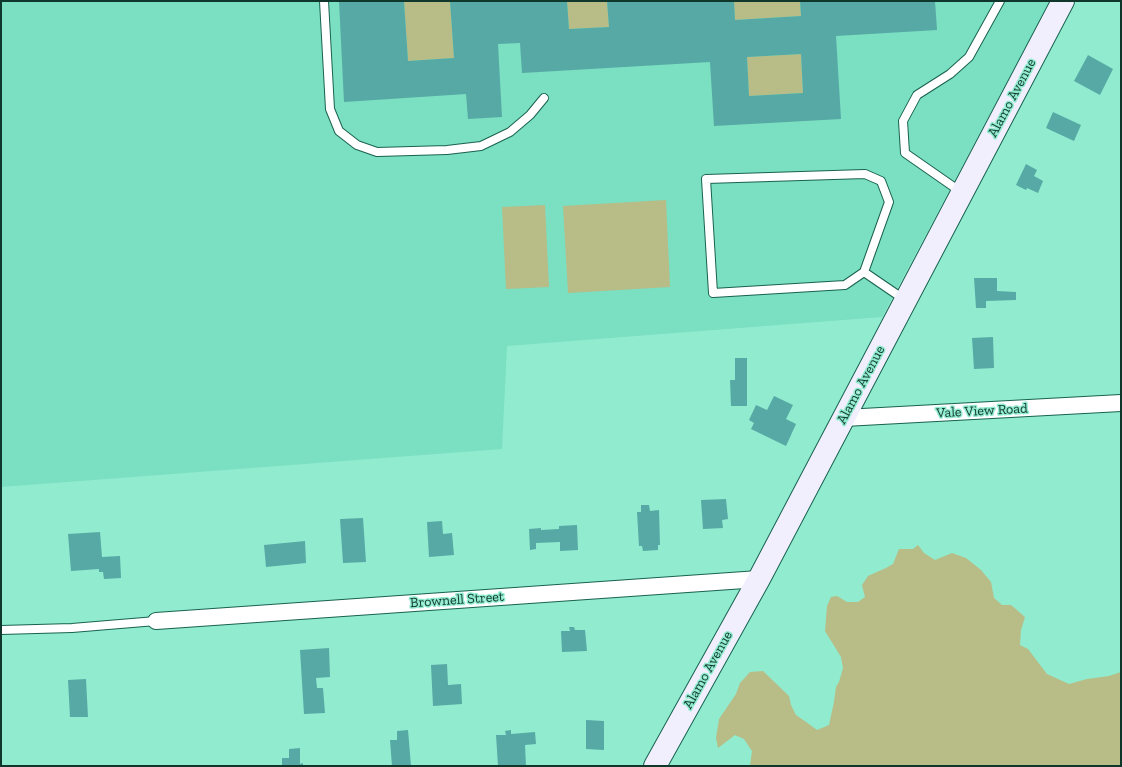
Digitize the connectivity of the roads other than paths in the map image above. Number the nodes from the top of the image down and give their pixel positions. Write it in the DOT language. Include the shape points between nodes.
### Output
graph roads {
  1 [pos="324,1"];
  2 [pos="1000,1"];
  3 [pos="1063,1"];
  4 [pos="544,98"];
  5 [pos="962,193"];
  6 [pos="864,272"];
  7 [pos="905,301"];
  8 [pos="1121,403"];
  9 [pos="844,418"];
  10 [pos="758,579"];
  11 [pos="156,621"];
  12 [pos="1,630"];
  13 [pos="655,766"];
  1 -- 4 [label="lane" via="330,109 339,131 357,145 377,152 447,150 481,146 510,132 530,115"];
  2 -- 5 [label="lane" via="969,57 950,74 917,95 903,122 905,153"];
  3 -- 5 [label="street, Alamo Avenue"];
  5 -- 7 [label="street, Alamo Avenue"];
  6 -- 6 [label="lane" via="845,285 713,293 706,179 865,174 881,181 889,202"];
  6 -- 7 [label="lane"];
  7 -- 9 [label="street, Alamo Avenue"];
  8 -- 9 [label="street, Vale View Road"];
  9 -- 10 [label="street, Alamo Avenue"];
  10 -- 11 [label="street, Brownell Street"];
  10 -- 13 [label="street, Alamo Avenue"];
  11 -- 12 [label="lane" via="72,628"];
}
